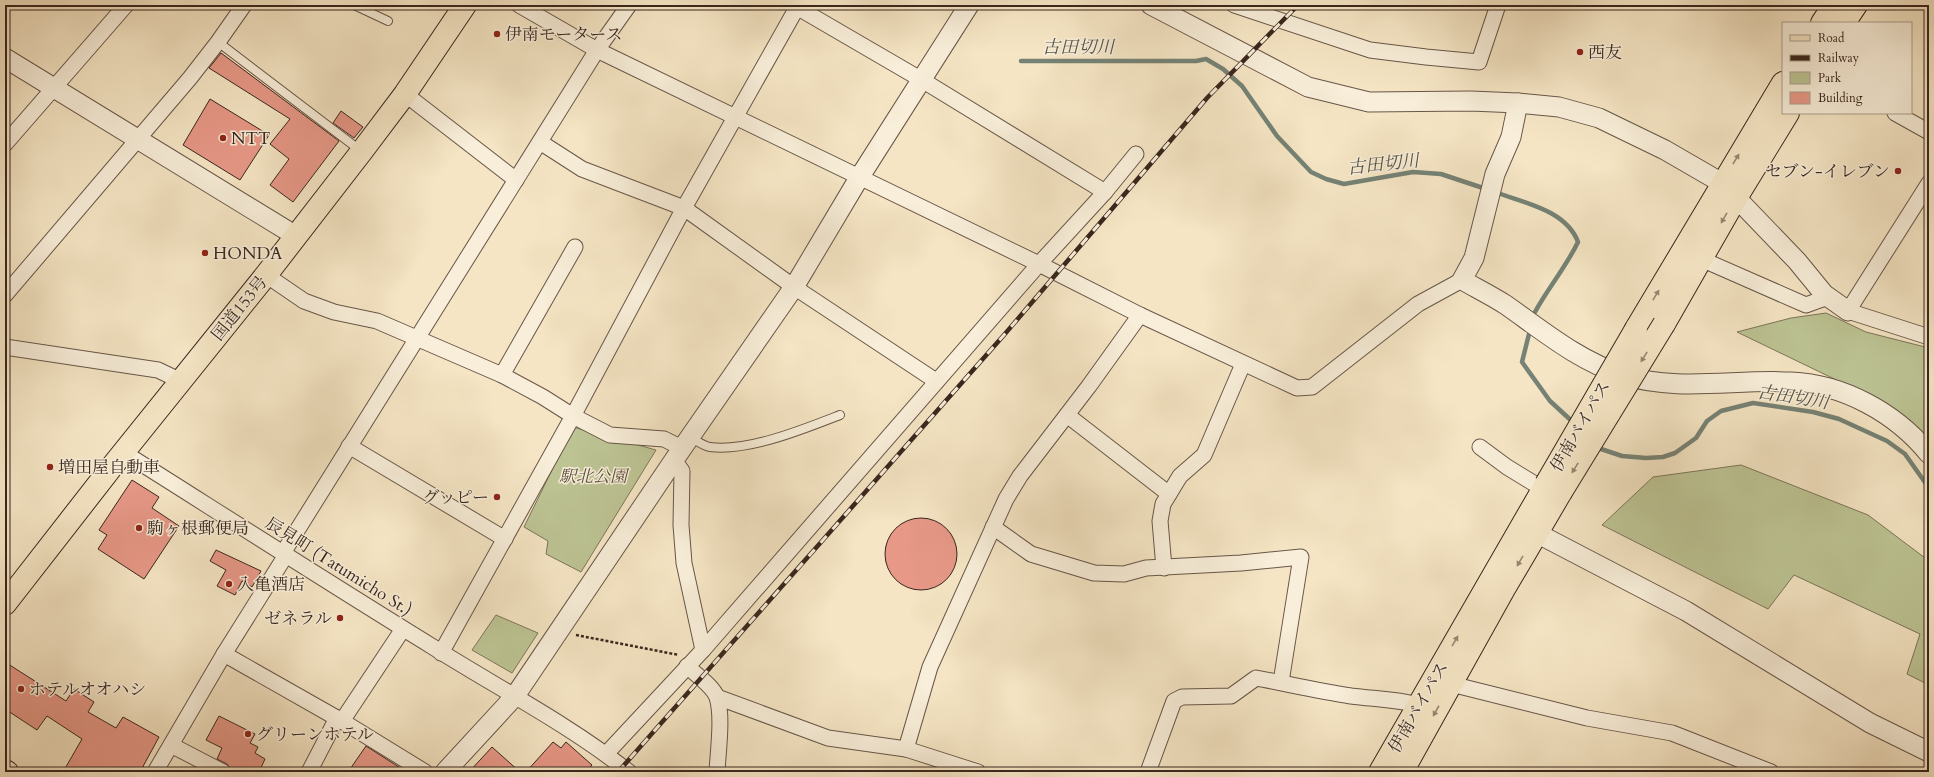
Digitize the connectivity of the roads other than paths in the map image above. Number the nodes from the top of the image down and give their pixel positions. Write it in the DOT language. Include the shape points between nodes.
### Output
graph roads {
  1 [pos="125,5"];
  2 [pos="244,5"];
  3 [pos="354,5"];
  4 [pos="465,5"];
  5 [pos="519,5"];
  6 [pos="629,5"];
  7 [pos="969,5"];
  8 [pos="1151,5"];
  9 [pos="1234,5"];
  10 [pos="1498,5"];
  11 [pos="1834,5"];
  12 [pos="1856,5"];
  13 [pos="388,21"];
  14 [pos="1823,22"];
  15 [pos="1845,22"];
  16 [pos="218,42"];
  17 [pos="597,50"];
  18 [pos="5,58"];
  19 [pos="922,80"];
  20 [pos="1782,85"];
  21 [pos="54,88"];
  22 [pos="405,94"];
  23 [pos="1518,103"];
  24 [pos="1787,114"];
  25 [pos="1897,114"];
  26 [pos="735,118"];
  27 [pos="1929,132"];
  28 [pos="138,140"];
  29 [pos="540,142"];
  30 [pos="5,144"];
  31 [pos="362,151"];
  32 [pos="1136,154"];
  33 [pos="859,178"];
  34 [pos="516,180"];
  35 [pos="1929,183"];
  36 [pos="1729,191"];
  37 [pos="1105,192"];
  38 [pos="684,208"];
  39 [pos="296,236"];
  40 [pos="575,247"];
  41 [pos="1701,259"];
  42 [pos="1039,264"];
  43 [pos="266,275"];
  44 [pos="1462,280"];
  45 [pos="794,287"];
  46 [pos="5,295"];
  47 [pos="1828,297"];
  48 [pos="1848,311"];
  49 [pos="1140,315"];
  50 [pos="417,337"];
  51 [pos="1929,337"];
  52 [pos="5,346"];
  53 [pos="1243,364"];
  54 [pos="502,375"];
  55 [pos="181,381"];
  56 [pos="936,381"];
  57 [pos="840,415"];
  58 [pos="573,416"];
  59 [pos="1067,416"];
  60 [pos="349,446"];
  61 [pos="1480,447"];
  62 [pos="682,448"];
  63 [pos="123,452"];
  64 [pos="1929,454"];
  65 [pos="1550,488"];
  66 [pos="1169,494"];
  67 [pos="993,526"];
  68 [pos="1529,529"];
  69 [pos="504,539"];
  70 [pos="285,554"];
  71 [pos="1164,568"];
  72 [pos="5,604"];
  73 [pos="403,629"];
  74 [pos="441,653"];
  75 [pos="224,654"];
  76 [pos="694,658"];
  77 [pos="1281,682"];
  78 [pos="1451,684"];
  79 [pos="515,696"];
  80 [pos="716,697"];
  81 [pos="1418,705"];
  82 [pos="339,720"];
  83 [pos="171,745"];
  84 [pos="906,749"];
  85 [pos="1929,752"];
  86 [pos="606,754"];
  87 [pos="155,772"];
  88 [pos="223,772"];
  89 [pos="309,772"];
  90 [pos="425,772"];
  91 [pos="445,772"];
  92 [pos="629,772"];
  93 [pos="717,772"];
  94 [pos="978,772"];
  95 [pos="1148,772"];
  96 [pos="1380,772"];
  97 [pos="1402,772"];
  98 [pos="1771,772"];
  1 -- 21 [label="street"];
  2 -- 16 [label="street"];
  3 -- 13 [label="lane"];
  4 -- 22 [label="highway, 国道153号"];
  5 -- 17 [label="street"];
  6 -- 17 [label="street"];
  7 -- 19 [label="street"];
  8 -- 23 [label="street" via="1308,88 1369,102"];
  9 -- 10 [label="street" via="1370,50 1479,62"];
  11 -- 14 [label="highway"];
  12 -- 15 [label="highway"];
  16 -- 28 [label="street"];
  16 -- 31 [label="lane"];
  17 -- 26 [label="street"];
  17 -- 29 [label="street"];
  18 -- 21 [label="street"];
  19 -- 26 [label="street" via="800,9 795,11"];
  19 -- 33 [label="street"];
  19 -- 37 [label="street"];
  36 -- 20 [label="highway, 伊南バイパス, one-way"];
  21 -- 28 [label="street"];
  21 -- 30 [label="street"];
  22 -- 31 [label="highway, 国道153号"];
  22 -- 34 [label="street"];
  23 -- 36 [label="street" via="1559,107 1599,118 1665,150"];
  23 -- 44 [label="street" via="1510,137 1495,174 1483,216 1474,258"];
  24 -- 36 [label="highway, 伊南バイパス"];
  25 -- 27 [label="street"];
  26 -- 33 [label="street"];
  26 -- 38 [label="street"];
  28 -- 39 [label="street"];
  28 -- 46 [label="street"];
  29 -- 34 [label="street"];
  29 -- 38 [label="street" via="582,169"];
  31 -- 39 [label="highway, 国道153号"];
  32 -- 37 [label="street"];
  33 -- 42 [label="street"];
  33 -- 45 [label="street"];
  34 -- 50 [label="street"];
  35 -- 48 [label="street"];
  36 -- 41 [label="highway, 伊南バイパス, one-way"];
  36 -- 47 [label="street"];
  65 -- 36 [label="highway, 伊南バイパス, one-way, bridge" via="1636,329"];
  37 -- 42 [label="street"];
  38 -- 45 [label="street"];
  38 -- 58 [label="street"];
  39 -- 43 [label="highway, 国道153号"];
  40 -- 54 [label="street"];
  41 -- 47 [label="street" via="1806,305"];
  41 -- 65 [label="highway, 伊南バイパス, one-way, bridge" via="1664,324"];
  42 -- 49 [label="street"];
  42 -- 56 [label="street"];
  43 -- 50 [label="street" via="314,306 377,321"];
  43 -- 55 [label="highway, 国道153号"];
  44 -- 53 [label="street" via="1418,304 1312,387 1297,388"];
  44 -- 64 [label="street" via="1504,304 1592,363 1622,375 1650,382 1695,385 1811,383 1848,395 1877,409 1895,421"];
  45 -- 56 [label="street"];
  45 -- 62 [label="street"];
  47 -- 48 [label="street"];
  48 -- 51 [label="street"];
  49 -- 53 [label="street"];
  49 -- 59 [label="street"];
  50 -- 54 [label="street"];
  50 -- 60 [label="street"];
  52 -- 55 [label="street" via="158,370"];
  53 -- 66 [label="street" via="1204,455 1180,476"];
  54 -- 58 [label="street"];
  55 -- 63 [label="highway, 国道153号"];
  56 -- 76 [label="street"];
  57 -- 62 [label="lane" via="794,433 743,446"];
  58 -- 62 [label="street" via="610,435 664,439"];
  58 -- 69 [label="street"];
  59 -- 66 [label="street"];
  59 -- 67 [label="street" via="1020,476"];
  60 -- 69 [label="street"];
  60 -- 70 [label="street"];
  61 -- 65 [label="street" via="1507,467"];
  62 -- 76 [label="street" via="681,525"];
  62 -- 79 [label="street"];
  63 -- 70 [label="street, 辰見町 (Tatumicho St.)"];
  63 -- 72 [label="highway, 国道153号"];
  65 -- 68 [label="highway, 伊南バイパス"];
  66 -- 71 [label="street" via="1163,504 1160,521"];
  67 -- 71 [label="street" via="1031,554 1094,573 1124,574 1146,568"];
  67 -- 84 [label="street" via="930,667"];
  68 -- 78 [label="highway, 伊南バイパス, one-way"];
  81 -- 68 [label="highway, 伊南バイパス, one-way"];
  68 -- 85 [label="street" via="1686,611 1870,723"];
  69 -- 74 [label="street"];
  70 -- 73 [label="street, 辰見町 (Tatumicho St.)"];
  70 -- 75 [label="street"];
  71 -- 77 [label="street" via="1301,557"];
  73 -- 74 [label="street, 辰見町 (Tatumicho St.)"];
  73 -- 82 [label="street"];
  74 -- 79 [label="street, 辰見町 (Tatumicho St.)"];
  75 -- 82 [label="street"];
  75 -- 83 [label="street"];
  76 -- 80 [label="street"];
  76 -- 86 [label="street"];
  77 -- 81 [label="street"];
  77 -- 95 [label="street" via="1256,678 1231,696 1182,697 1174,701"];
  78 -- 97 [label="highway, 伊南バイパス, one-way"];
  78 -- 98 [label="street" via="1588,718 1672,733"];
  79 -- 86 [label="street, 辰見町 (Tatumicho St.)"];
  79 -- 91 [label="street"];
  80 -- 84 [label="street" via="828,738"];
  80 -- 93 [label="street" via="719,721"];
  81 -- 96 [label="highway, 伊南バイパス"];
  82 -- 89 [label="street"];
  82 -- 90 [label="street"];
  83 -- 87 [label="street"];
  83 -- 88 [label="street"];
  84 -- 94 [label="street"];
  86 -- 92 [label="street, 辰見町 (Tatumicho St.)"];
}
